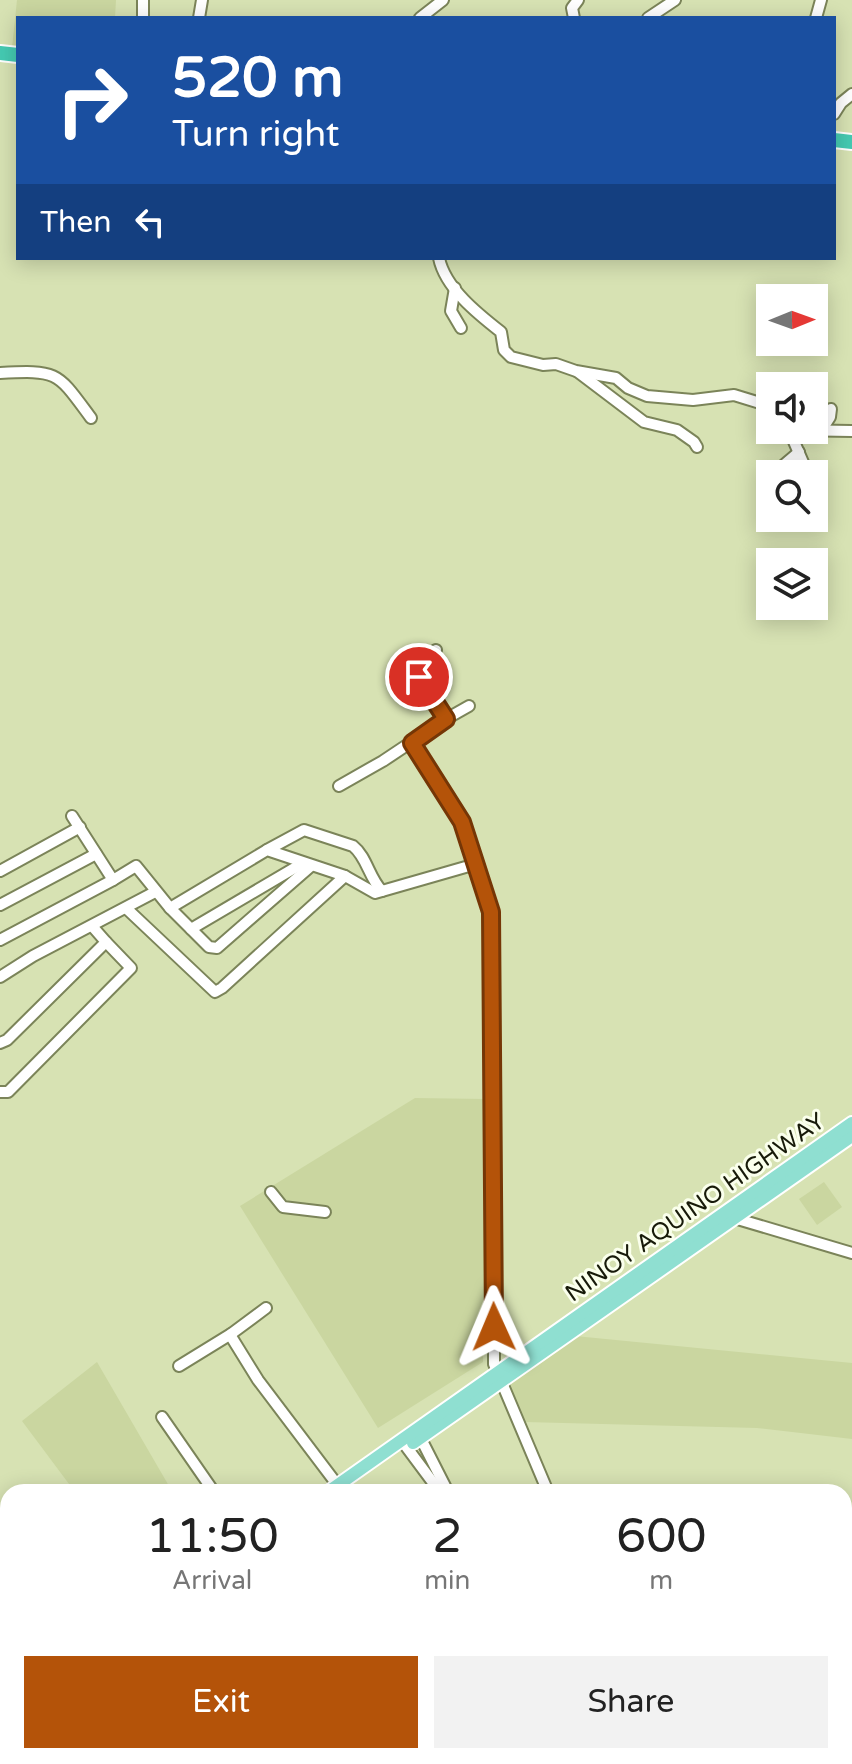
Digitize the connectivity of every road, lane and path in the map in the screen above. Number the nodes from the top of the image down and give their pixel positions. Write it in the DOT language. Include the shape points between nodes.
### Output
graph roads {
  1 [pos="443,0"];
  2 [pos="675,0"];
  3 [pos="423,16"];
  4 [pos="651,16"];
  5 [pos="852,94"];
  6 [pos="836,112"];
  7 [pos="439,260"];
  8 [pos="455,288"];
  9 [pos="461,328"];
  10 [pos="576,371"];
  11 [pos="0,373"];
  12 [pos="756,402"];
  13 [pos="831,409"];
  14 [pos="91,418"];
  15 [pos="828,420"];
  16 [pos="828,431"];
  17 [pos="852,431"];
  18 [pos="795,444"];
  19 [pos="697,447"];
  20 [pos="799,452"];
  21 [pos="790,460"];
  22 [pos="802,460"];
  23 [pos="436,650"];
  24 [pos="469,706"];
  25 [pos="446,719"];
  26 [pos="412,743"];
  27 [pos="339,786"];
  28 [pos="72,816"];
  29 [pos="80,827"];
  30 [pos="267,850"];
  31 [pos="96,854"];
  32 [pos="307,864"];
  33 [pos="476,864"];
  34 [pos="0,871"];
  35 [pos="369,875"];
  36 [pos="345,876"];
  37 [pos="113,880"];
  38 [pos="356,881"];
  39 [pos="382,891"];
  40 [pos="155,892"];
  41 [pos="0,905"];
  42 [pos="126,908"];
  43 [pos="170,908"];
  44 [pos="92,926"];
  45 [pos="191,929"];
  46 [pos="0,940"];
  47 [pos="106,942"];
  48 [pos="0,977"];
  49 [pos="0,1043"];
  50 [pos="0,1092"];
  51 [pos="852,1123"];
  52 [pos="852,1136"];
  53 [pos="271,1192"];
  54 [pos="761,1193"];
  55 [pos="325,1212"];
  56 [pos="734,1218"];
  57 [pos="718,1223"];
  58 [pos="852,1253"];
  59 [pos="266,1308"];
  60 [pos="231,1334"];
  61 [pos="179,1366"];
  62 [pos="499,1378"];
  63 [pos="162,1417"];
  64 [pos="419,1434"];
  65 [pos="404,1445"];
  66 [pos="208,1484"];
  67 [pos="333,1484"];
  68 [pos="346,1484"];
  69 [pos="434,1484"];
  70 [pos="444,1484"];
  71 [pos="545,1484"];
  1 -- 3 [label="street"];
  2 -- 4 [label="street"];
  5 -- 6 [label="street"];
  7 -- 8 [label="street"];
  8 -- 9 [label="street" via="451,311"];
  8 -- 10 [label="street" via="501,332 511,357"];
  10 -- 12 [label="street" via="616,378 647,396 693,400 734,395"];
  10 -- 19 [label="street" via="644,422 677,430"];
  11 -- 14 [label="street" via="60,378"];
  13 -- 15 [label="street"];
  16 -- 17 [label="street"];
  18 -- 20 [label="street"];
  20 -- 21 [label="street"];
  20 -- 22 [label="street"];
  23 -- 25 [label="street" via="420,660 417,669"];
  24 -- 25 [label="street"];
  25 -- 26 [label="street"];
  26 -- 27 [label="street"];
  26 -- 33 [label="street" via="458,814"];
  28 -- 29 [label="street"];
  29 -- 31 [label="street"];
  29 -- 34 [label="street"];
  30 -- 32 [label="street"];
  30 -- 35 [label="street" via="307,830 355,847"];
  30 -- 43 [label="street"];
  31 -- 37 [label="street"];
  31 -- 41 [label="street"];
  32 -- 36 [label="street"];
  32 -- 45 [label="street"];
  32 -- 45 [label="street" via="217,948"];
  33 -- 39 [label="street"];
  33 -- 62 [label="street" via="493,936 494,1364"];
  35 -- 38 [label="street"];
  35 -- 39 [label="street"];
  36 -- 38 [label="street"];
  36 -- 42 [label="street" via="215,992"];
  37 -- 40 [label="street" via="136,866"];
  37 -- 46 [label="street"];
  38 -- 39 [label="street" via="371,893"];
  40 -- 42 [label="street"];
  40 -- 43 [label="street"];
  42 -- 44 [label="street"];
  43 -- 45 [label="street"];
  44 -- 47 [label="street"];
  44 -- 48 [label="street"];
  47 -- 49 [label="street"];
  47 -- 50 [label="street" via="131,968 8,1092"];
  51 -- 54 [label="main road, NINOY AQUINO HIGHWAY"];
  52 -- 54 [label="main road, NINOY AQUINO HIGHWAY"];
  53 -- 55 [label="street" via="283,1207"];
  54 -- 56 [label="main road, NINOY AQUINO HIGHWAY"];
  54 -- 57 [label="main road, NINOY AQUINO HIGHWAY"];
  56 -- 57 [label="main road, NINOY AQUINO HIGHWAY"];
  56 -- 58 [label="street"];
  57 -- 62 [label="main road, NINOY AQUINO HIGHWAY"];
  59 -- 60 [label="street"];
  60 -- 61 [label="street"];
  60 -- 67 [label="street"];
  62 -- 64 [label="main road, NINOY AQUINO HIGHWAY"];
  62 -- 71 [label="street"];
  63 -- 66 [label="street"];
  64 -- 65 [label="main road, NINOY AQUINO HIGHWAY"];
  64 -- 70 [label="street"];
  65 -- 68 [label="main road, NINOY AQUINO HIGHWAY"];
  65 -- 69 [label="street"];
}
